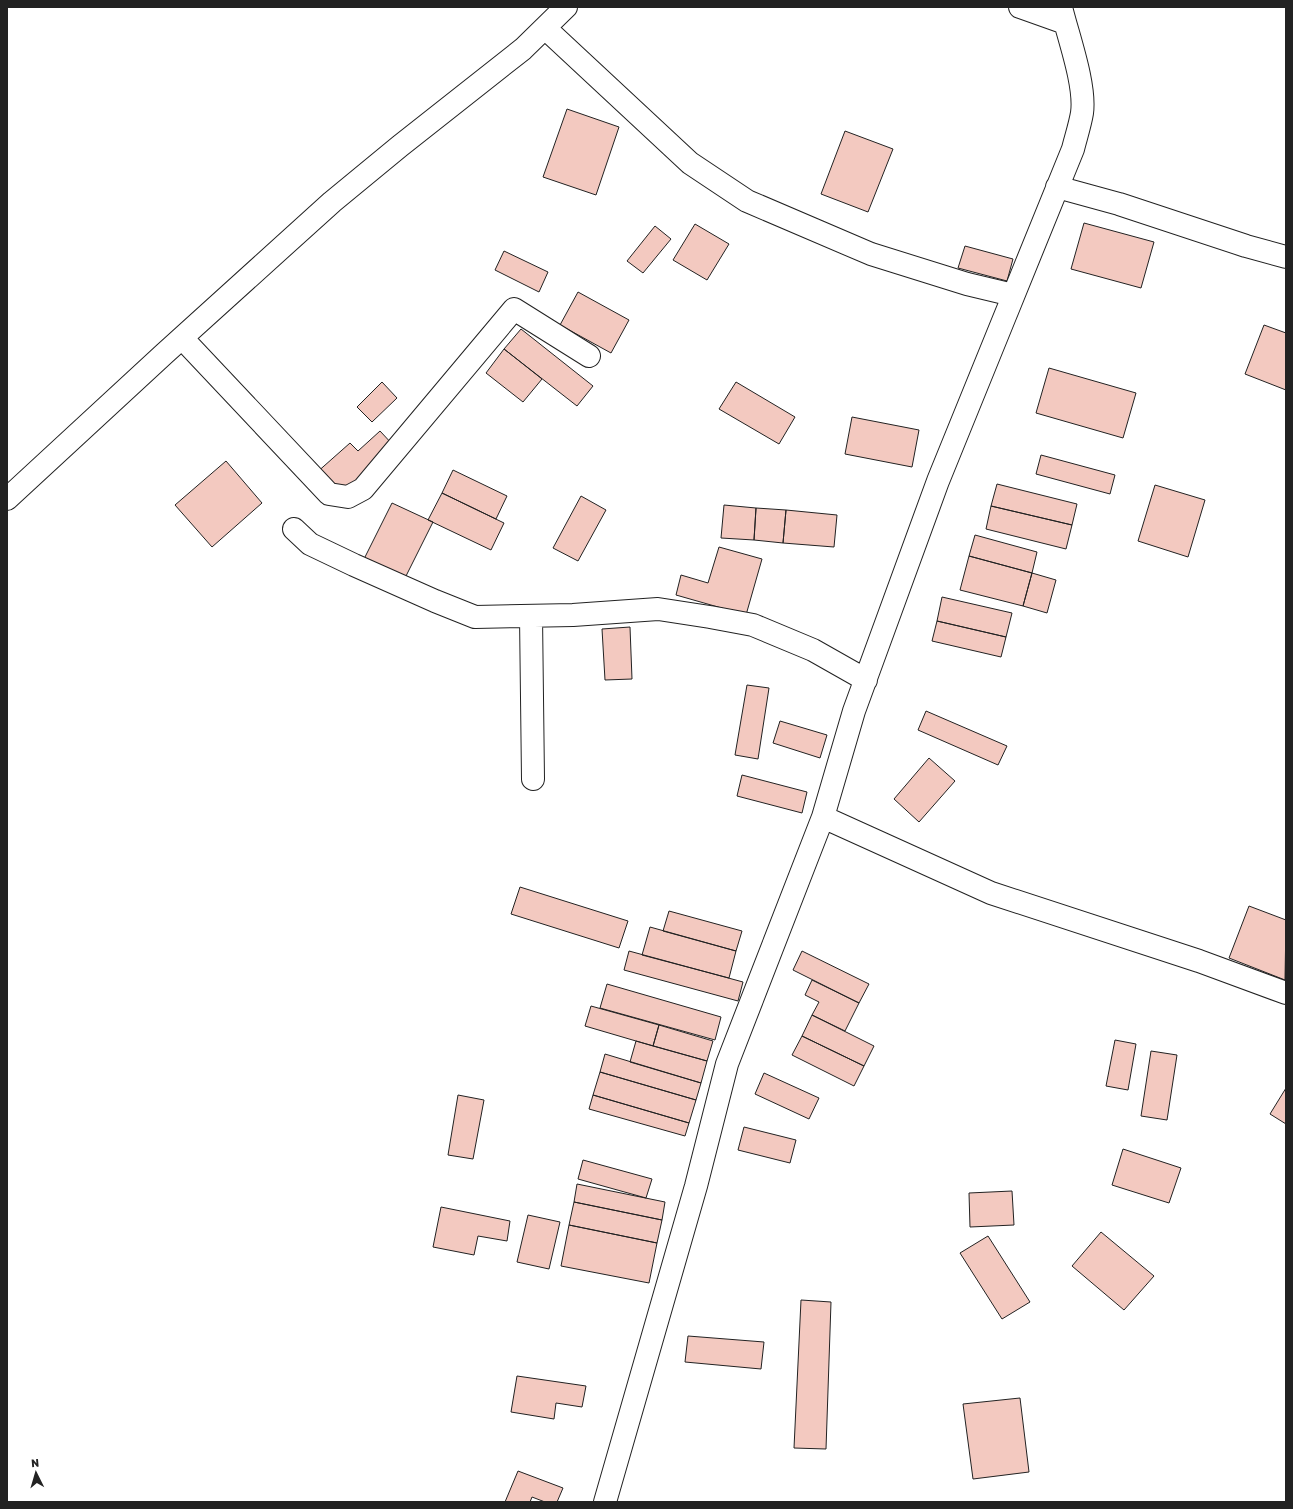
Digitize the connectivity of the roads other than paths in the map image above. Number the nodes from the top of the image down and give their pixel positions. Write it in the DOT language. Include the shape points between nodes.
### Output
graph roads {
  1 [pos="566,7"];
  2 [pos="1020,7"];
  3 [pos="1063,15"];
  4 [pos="545,28"];
  5 [pos="1057,187"];
  6 [pos="1286,257"];
  7 [pos="1013,295"];
  8 [pos="182,338"];
  9 [pos="589,356"];
  10 [pos="7,499"];
  11 [pos="294,529"];
  12 [pos="531,616"];
  13 [pos="866,680"];
  14 [pos="534,779"];
  15 [pos="823,817"];
  16 [pos="1286,993"];
  17 [pos="605,1502"];
  1 -- 4 [label="street"];
  2 -- 3 [label="street"];
  3 -- 5 [label="street" via="1079,78 1082,113 1073,149"];
  4 -- 7 [label="street" via="690,163 747,201 871,254 967,284"];
  4 -- 8 [label="street" via="523,49 332,202"];
  5 -- 6 [label="street"];
  5 -- 7 [label="street"];
  7 -- 13 [label="street" via="938,481"];
  8 -- 9 [label="street" via="329,494 348,497 363,489 514,309"];
  8 -- 10 [label="street"];
  11 -- 12 [label="street" via="316,547 475,617"];
  12 -- 13 [label="street" via="658,610 753,625 813,650"];
  12 -- 14 [label="street"];
  13 -- 15 [label="street" via="854,711"];
  15 -- 16 [label="street" via="990,893 1199,961"];
  15 -- 17 [label="street" via="727,1064 696,1186"];
}
